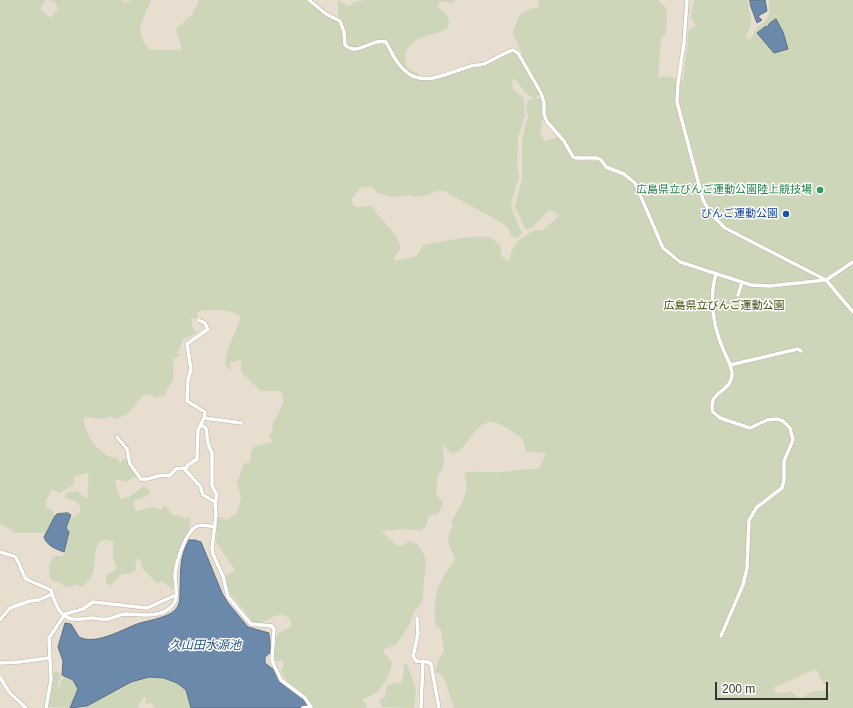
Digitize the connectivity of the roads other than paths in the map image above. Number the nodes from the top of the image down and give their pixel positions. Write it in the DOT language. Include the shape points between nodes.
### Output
graph roads {
  1 [pos="309,0"];
  2 [pos="686,0"];
  3 [pos="853,262"];
  4 [pos="716,274"];
  5 [pos="826,280"];
  6 [pos="742,282"];
  7 [pos="738,295"];
  8 [pos="853,312"];
  9 [pos="199,320"];
  10 [pos="801,351"];
  11 [pos="730,365"];
  12 [pos="204,418"];
  13 [pos="241,423"];
  14 [pos="201,425"];
  15 [pos="117,437"];
  16 [pos="185,468"];
  17 [pos="215,502"];
  18 [pos="215,527"];
  19 [pos="0,552"];
  20 [pos="52,594"];
  21 [pos="176,595"];
  22 [pos="64,616"];
  23 [pos="418,618"];
  24 [pos="0,620"];
  25 [pos="721,636"];
  26 [pos="50,655"];
  27 [pos="423,661"];
  28 [pos="0,662"];
  29 [pos="0,677"];
  30 [pos="26,708"];
  31 [pos="46,708"];
  32 [pos="303,708"];
  33 [pos="421,708"];
  34 [pos="439,708"];
  1 -- 4 [label="street" via="326,14 340,21 345,45 348,48 358,50 375,41 386,42 400,66 416,78 436,78 473,65 482,65 509,51 518,53 541,94 547,122 564,140 573,157 597,158 606,167 630,178 635,183 663,248 680,262"];
  2 -- 5 [label="street" via="677,102 703,200 712,215 725,228"];
  3 -- 5 [label="street"];
  4 -- 6 [label="street"];
  4 -- 11 [label="street" via="712,295 717,334"];
  5 -- 6 [label="street" via="770,286"];
  5 -- 8 [label="street"];
  6 -- 7 [label="street"];
  9 -- 12 [label="street" via="205,323 208,329 187,344 191,369 187,401 205,412"];
  10 -- 11 [label="street" via="798,349"];
  11 -- 25 [label="street" via="731,381 712,402 713,412 717,416 750,428 766,420 783,421 790,428 793,440 784,461 782,488 757,507 749,520 747,568 743,585"];
  12 -- 13 [label="street"];
  12 -- 14 [label="street"];
  14 -- 16 [label="street" via="198,430 197,459"];
  14 -- 17 [label="street" via="206,428 212,453 212,486 217,495"];
  15 -- 16 [label="street" via="127,449 130,464 141,479 145,480 159,474 169,476 176,470"];
  16 -- 17 [label="street" via="200,486 203,495"];
  17 -- 18 [label="street"];
  18 -- 21 [label="street" via="200,525 185,541 175,573"];
  18 -- 32 [label="street" via="212,548 228,597 251,624 272,626 272,660 281,680 305,698 311,707"];
  19 -- 20 [label="street" via="16,557 25,578 47,587"];
  20 -- 22 [label="street"];
  20 -- 24 [label="street" via="10,608"];
  21 -- 22 [label="street" via="147,608 93,602 84,609"];
  21 -- 22 [label="street" via="175,602 169,609 146,616 123,614 108,620 77,620"];
  22 -- 26 [label="street" via="49,638"];
  23 -- 27 [label="street" via="418,634 413,656 416,661"];
  26 -- 28 [label="street" via="49,658 40,660"];
  26 -- 31 [label="street" via="51,680"];
  27 -- 33 [label="street"];
  27 -- 34 [label="street" via="432,664"];
  29 -- 30 [label="street" via="9,692"];
}
